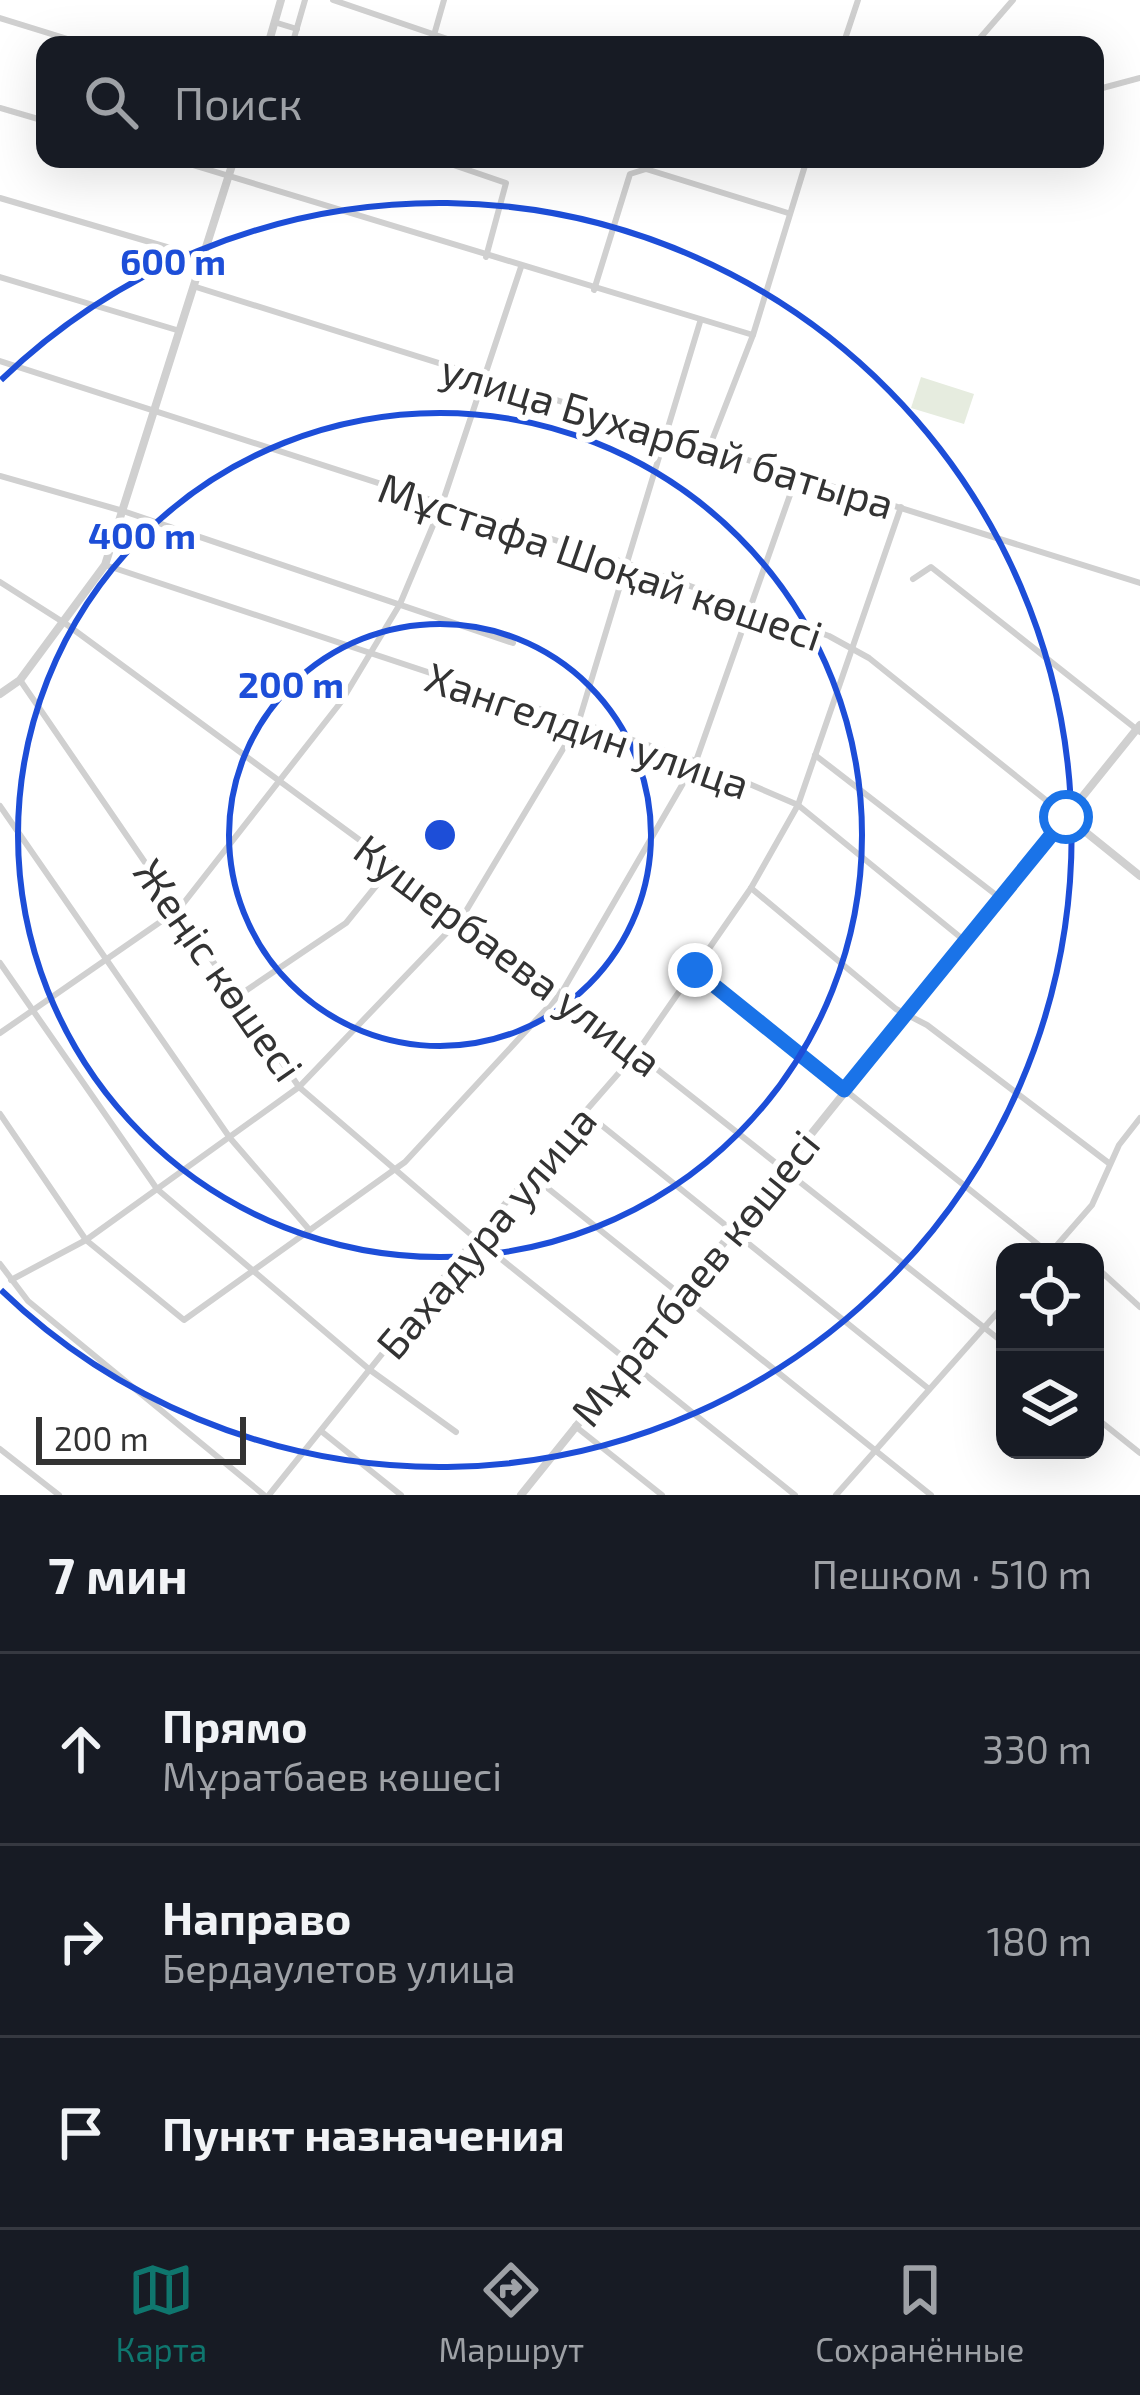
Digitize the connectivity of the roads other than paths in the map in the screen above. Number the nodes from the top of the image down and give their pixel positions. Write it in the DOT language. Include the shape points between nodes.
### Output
graph roads {
  1 [pos="281,0"];
  2 [pos="305,0"];
  3 [pos="333,0"];
  4 [pos="444,0"];
  5 [pos="858,0"];
  6 [pos="1013,0"];
  7 [pos="0,18"];
  8 [pos="274,22"];
  9 [pos="297,29"];
  10 [pos="434,34"];
  11 [pos="58,36"];
  12 [pos="271,36"];
  13 [pos="295,36"];
  14 [pos="440,36"];
  15 [pos="846,36"];
  16 [pos="982,36"];
  17 [pos="1140,78"];
  18 [pos="1104,88"];
  19 [pos="0,108"];
  20 [pos="36,118"];
  21 [pos="203,168"];
  22 [pos="231,168"];
  23 [pos="462,168"];
  24 [pos="804,168"];
  25 [pos="229,176"];
  26 [pos="0,198"];
  27 [pos="788,213"];
  28 [pos="486,257"];
  29 [pos="204,258"];
  30 [pos="521,268"];
  31 [pos="0,277"];
  32 [pos="196,287"];
  33 [pos="594,290"];
  34 [pos="700,322"];
  35 [pos="182,332"];
  36 [pos="753,335"];
  37 [pos="0,361"];
  38 [pos="484,379"];
  39 [pos="155,412"];
  40 [pos="663,436"];
  41 [pos="710,448"];
  42 [pos="0,476"];
  43 [pos="796,478"];
  44 [pos="442,504"];
  45 [pos="901,507"];
  46 [pos="123,511"];
  47 [pos="626,562"];
  48 [pos="105,565"];
  49 [pos="914,578"];
  50 [pos="0,583"];
  51 [pos="1140,583"];
  52 [pos="400,604"];
  53 [pos="751,604"];
  54 [pos="64,623"];
  55 [pos="513,644"];
  56 [pos="851,647"];
  57 [pos="370,653"];
  58 [pos="20,680"];
  59 [pos="0,694"];
  60 [pos="578,724"];
  61 [pos="1139,728"];
  62 [pos="815,755"];
  63 [pos="696,761"];
  64 [pos="278,782"];
  65 [pos="798,805"];
  66 [pos="0,806"];
  67 [pos="1066,817"];
  68 [pos="393,865"];
  69 [pos="1140,876"];
  70 [pos="751,888"];
  71 [pos="1000,898"];
  72 [pos="178,909"];
  73 [pos="464,916"];
  74 [pos="964,941"];
  75 [pos="106,959"];
  76 [pos="0,963"];
  77 [pos="695,970"];
  78 [pos="562,992"];
  79 [pos="238,996"];
  80 [pos="33,1010"];
  81 [pos="904,1014"];
  82 [pos="0,1033"];
  83 [pos="638,1051"];
  84 [pos="299,1087"];
  85 [pos="844,1090"];
  86 [pos="585,1112"];
  87 [pos="0,1114"];
  88 [pos="1140,1118"];
  89 [pos="230,1138"];
  90 [pos="1110,1164"];
  91 [pos="784,1165"];
  92 [pos="394,1168"];
  93 [pos="530,1174"];
  94 [pos="157,1189"];
  95 [pos="307,1227"];
  96 [pos="731,1230"];
  97 [pos="475,1238"];
  98 [pos="86,1240"];
  99 [pos="1036,1243"];
  100 [pos="1059,1243"];
  101 [pos="0,1264"];
  102 [pos="251,1269"];
  103 [pos="1104,1274"];
  104 [pos="11,1280"];
  105 [pos="679,1296"];
  106 [pos="1140,1307"];
  107 [pos="996,1314"];
  108 [pos="984,1328"];
  109 [pos="996,1337"];
  110 [pos="628,1360"];
  111 [pos="370,1370"];
  112 [pos="929,1389"];
  113 [pos="1104,1424"];
  114 [pos="575,1426"];
  115 [pos="321,1431"];
  116 [pos="456,1432"];
  117 [pos="0,1449"];
  118 [pos="876,1450"];
  119 [pos="1140,1453"];
  120 [pos="525,1493"];
  121 [pos="59,1495"];
  122 [pos="267,1495"];
  123 [pos="401,1495"];
  124 [pos="662,1495"];
  125 [pos="795,1495"];
  126 [pos="836,1495"];
  127 [pos="931,1495"];
  1 -- 8 [label="street"];
  2 -- 9 [label="street"];
  3 -- 10 [label="street"];
  4 -- 10 [label="street"];
  5 -- 15 [label="street"];
  6 -- 16 [label="street"];
  7 -- 11 [label="street"];
  8 -- 9 [label="street"];
  8 -- 12 [label="street"];
  9 -- 13 [label="street"];
  10 -- 14 [label="street"];
  17 -- 18 [label="street"];
  19 -- 20 [label="street"];
  21 -- 25 [label="street"];
  22 -- 25 [label="street"];
  23 -- 28 [label="street" via="506,183"];
  24 -- 27 [label="street"];
  25 -- 28 [label="street"];
  25 -- 29 [label="street"];
  26 -- 29 [label="street"];
  27 -- 33 [label="street" via="646,169 630,174"];
  27 -- 36 [label="street"];
  28 -- 30 [label="street"];
  29 -- 32 [label="street"];
  30 -- 33 [label="street"];
  30 -- 38 [label="street"];
  31 -- 35 [label="street"];
  32 -- 35 [label="street"];
  32 -- 38 [label="street, улица Бухарбай батыра"];
  33 -- 34 [label="street"];
  34 -- 36 [label="street"];
  34 -- 40 [label="street"];
  35 -- 39 [label="street"];
  36 -- 41 [label="street"];
  37 -- 39 [label="street, Мұстафа Шоқай көшесі"];
  38 -- 40 [label="street, улица Бухарбай батыра"];
  38 -- 44 [label="street"];
  39 -- 44 [label="street, Мұстафа Шоқай көшесі"];
  39 -- 46 [label="street"];
  40 -- 41 [label="street, улица Бухарбай батыра"];
  40 -- 47 [label="street"];
  41 -- 43 [label="street, улица Бухарбай батыра"];
  42 -- 46 [label="street"];
  43 -- 45 [label="street, улица Бухарбай батыра"];
  43 -- 53 [label="street"];
  44 -- 47 [label="street, Мұстафа Шоқай көшесі"];
  44 -- 52 [label="street"];
  45 -- 51 [label="street, улица Бухарбай батыра"];
  45 -- 56 [label="street, Бахадура улица"];
  46 -- 48 [label="street"];
  46 -- 52 [label="street"];
  47 -- 53 [label="street, Мұстафа Шоқай көшесі"];
  47 -- 60 [label="street"];
  48 -- 54 [label="street"];
  48 -- 57 [label="street, Хангелдин улица"];
  49 -- 61 [label="street" via="931,567"];
  50 -- 54 [label="street, Кушербаева улица"];
  52 -- 55 [label="street"];
  52 -- 57 [label="street"];
  53 -- 56 [label="street, Мұстафа Шоқай көшесі"];
  53 -- 63 [label="street"];
  54 -- 58 [label="street"];
  54 -- 64 [label="street, Кушербаева улица"];
  56 -- 62 [label="street, Бахадура улица"];
  56 -- 67 [label="street, Мұстафа Шоқай көшесі"];
  57 -- 60 [label="street, Хангелдин улица"];
  57 -- 64 [label="street"];
  58 -- 59 [label="street"];
  58 -- 72 [label="street, Жеңіс көшесі"];
  60 -- 63 [label="street, Хангелдин улица"];
  60 -- 73 [label="street"];
  61 -- 67 [label="street, Мұратбаев көшесі"];
  62 -- 65 [label="street, Бахадура улица"];
  62 -- 71 [label="street"];
  63 -- 65 [label="street, Хангелдин улица"];
  63 -- 78 [label="street"];
  64 -- 68 [label="street, Кушербаева улица"];
  64 -- 72 [label="street"];
  65 -- 70 [label="street, Бахадура улица"];
  65 -- 74 [label="street, Хангелдин улица"];
  66 -- 75 [label="street"];
  67 -- 69 [label="street, Мұстафа Шоқай көшесі"];
  67 -- 71 [label="street, Мұратбаев көшесі"];
  68 -- 73 [label="street, Кушербаева улица"];
  68 -- 79 [label="street" via="346,923"];
  70 -- 77 [label="street, Бахадура улица"];
  70 -- 81 [label="street"];
  71 -- 74 [label="street, Мұратбаев көшесі"];
  72 -- 75 [label="street"];
  72 -- 79 [label="street, Жеңіс көшесі"];
  73 -- 78 [label="street, Кушербаева улица"];
  73 -- 84 [label="street"];
  74 -- 81 [label="street, Мұратбаев көшесі"];
  75 -- 80 [label="street"];
  75 -- 89 [label="street"];
  76 -- 80 [label="street"];
  77 -- 83 [label="street, Бахадура улица"];
  77 -- 85 [label="street"];
  78 -- 83 [label="street, Кушербаева улица"];
  78 -- 92 [label="street"];
  79 -- 84 [label="street, Жеңіс көшесі"];
  80 -- 82 [label="street"];
  80 -- 94 [label="street"];
  81 -- 85 [label="street, Мұратбаев көшесі"];
  81 -- 90 [label="street"];
  83 -- 86 [label="street, Бахадура улица"];
  83 -- 91 [label="street, Кушербаева улица"];
  84 -- 89 [label="street"];
  84 -- 92 [label="street, Жеңіс көшесі"];
  85 -- 91 [label="street, Мұратбаев көшесі"];
  85 -- 99 [label="street"];
  86 -- 93 [label="street, Бахадура улица"];
  86 -- 96 [label="street"];
  87 -- 98 [label="street"];
  88 -- 90 [label="street"];
  89 -- 94 [label="street"];
  89 -- 95 [label="street"];
  90 -- 100 [label="street" via="1092,1205"];
  91 -- 96 [label="street, Мұратбаев көшесі"];
  91 -- 108 [label="street, Кушербаева улица"];
  92 -- 95 [label="street"];
  92 -- 97 [label="street, Жеңіс көшесі"];
  93 -- 97 [label="street, Бахадура улица"];
  93 -- 105 [label="street"];
  94 -- 98 [label="street"];
  94 -- 102 [label="street"];
  95 -- 102 [label="street"];
  96 -- 105 [label="street, Мұратбаев көшесі"];
  96 -- 112 [label="street"];
  97 -- 110 [label="street, Жеңіс көшесі"];
  97 -- 111 [label="street, Бахадура улица"];
  98 -- 102 [label="street" via="184,1320"];
  98 -- 104 [label="street"];
  101 -- 104 [label="street"];
  102 -- 111 [label="street"];
  103 -- 106 [label="street"];
  104 -- 122 [label="street"];
  105 -- 110 [label="street, Мұратбаев көшесі"];
  105 -- 118 [label="street"];
  107 -- 108 [label="street"];
  108 -- 109 [label="street, Кушербаева улица"];
  108 -- 112 [label="street"];
  110 -- 114 [label="street, Мұратбаев көшесі"];
  110 -- 125 [label="street, Жеңіс көшесі"];
  111 -- 115 [label="street, Бахадура улица"];
  111 -- 116 [label="street"];
  112 -- 118 [label="street"];
  113 -- 119 [label="street"];
  114 -- 120 [label="street, Мұратбаев көшесі"];
  114 -- 124 [label="street"];
  115 -- 122 [label="street, Бахадура улица"];
  115 -- 123 [label="street"];
  117 -- 121 [label="street"];
  118 -- 126 [label="street"];
  118 -- 127 [label="street"];
}
